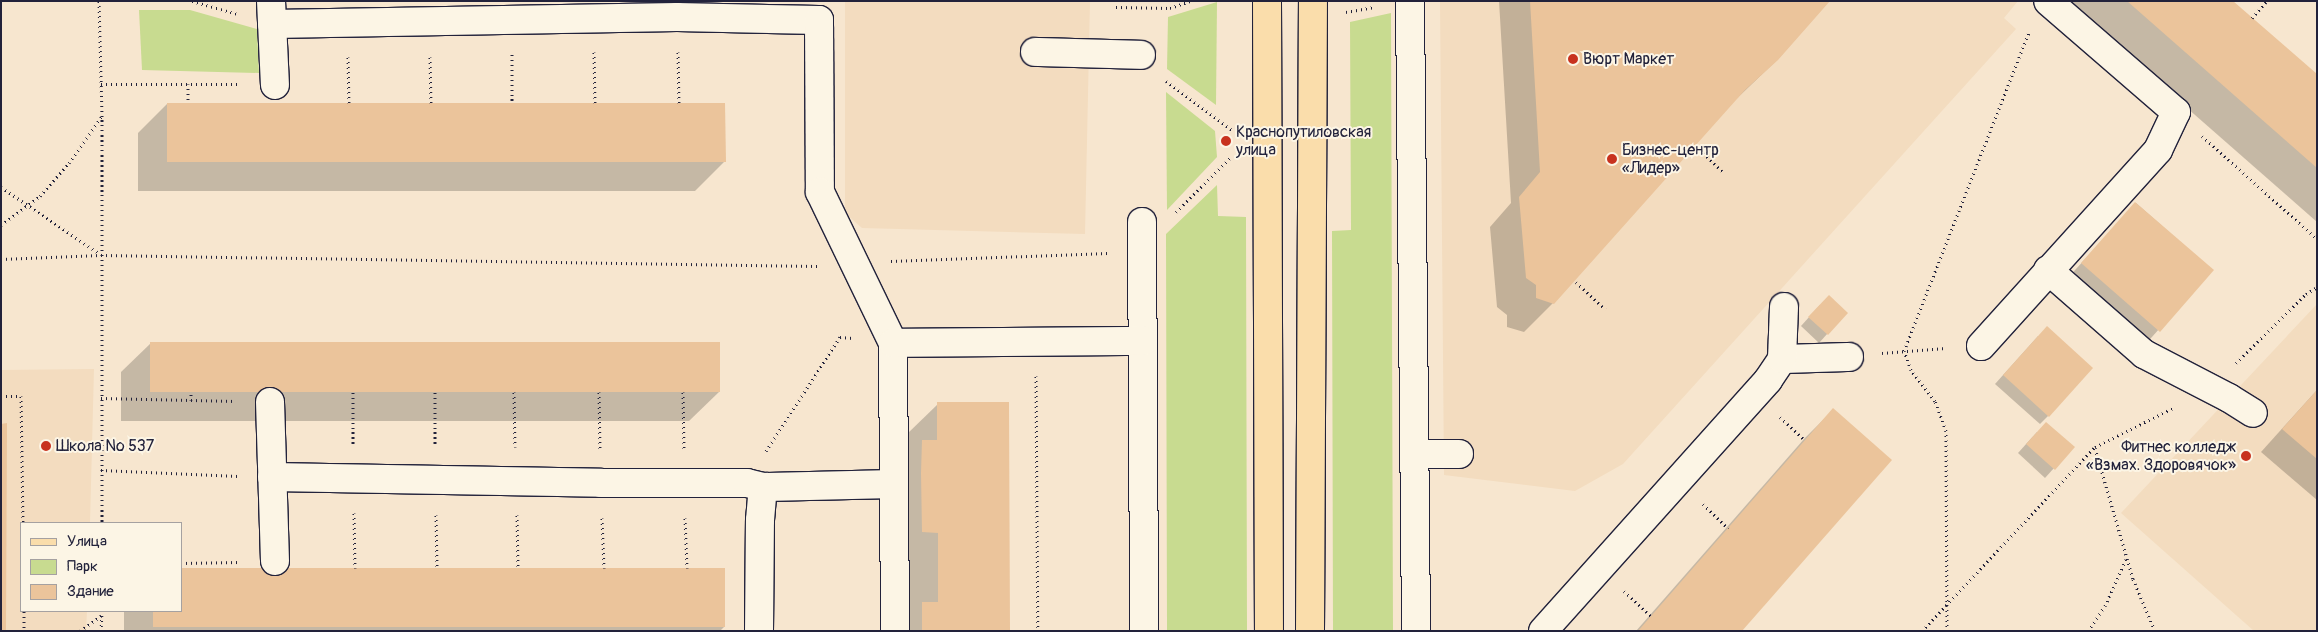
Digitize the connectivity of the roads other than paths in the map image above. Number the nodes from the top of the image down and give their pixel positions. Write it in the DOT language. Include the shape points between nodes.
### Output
graph roads {
  1 [pos="1267,1"];
  2 [pos="1313,1"];
  3 [pos="1410,1"];
  4 [pos="2048,1"];
  5 [pos="819,11"];
  6 [pos="272,13"];
  7 [pos="1035,52"];
  8 [pos="1141,55"];
  9 [pos="275,85"];
  10 [pos="1142,222"];
  11 [pos="2048,270"];
  12 [pos="1784,307"];
  13 [pos="1143,341"];
  14 [pos="893,343"];
  15 [pos="1981,346"];
  16 [pos="1849,357"];
  17 [pos="1782,359"];
  18 [pos="270,402"];
  19 [pos="2253,413"];
  20 [pos="1416,454"];
  21 [pos="1459,454"];
  22 [pos="272,477"];
  23 [pos="894,484"];
  24 [pos="755,485"];
  25 [pos="275,562"];
  26 [pos="759,631"];
  27 [pos="895,631"];
  28 [pos="1144,631"];
  29 [pos="1269,631"];
  30 [pos="1310,631"];
  31 [pos="1416,631"];
  32 [pos="1543,631"];
  1 -- 29 [label="main road"];
  2 -- 30 [label="main road"];
  3 -- 20 [label="street"];
  4 -- 11 [label="street" via="2176,112 2158,150"];
  5 -- 6 [label="street" via="677,17"];
  5 -- 14 [label="street" via="820,192"];
  6 -- 9 [label="street"];
  7 -- 8 [label="street"];
  10 -- 13 [label="street"];
  11 -- 15 [label="street"];
  11 -- 19 [label="street" via="2144,354"];
  12 -- 17 [label="street"];
  13 -- 14 [label="street"];
  13 -- 28 [label="street"];
  14 -- 23 [label="street"];
  16 -- 17 [label="street"];
  17 -- 32 [label="street" via="1768,380"];
  18 -- 22 [label="street"];
  20 -- 21 [label="street"];
  20 -- 31 [label="street"];
  22 -- 24 [label="street"];
  22 -- 25 [label="street"];
  23 -- 24 [label="street"];
  23 -- 27 [label="street"];
  24 -- 26 [label="street" via="760,520"];
}
